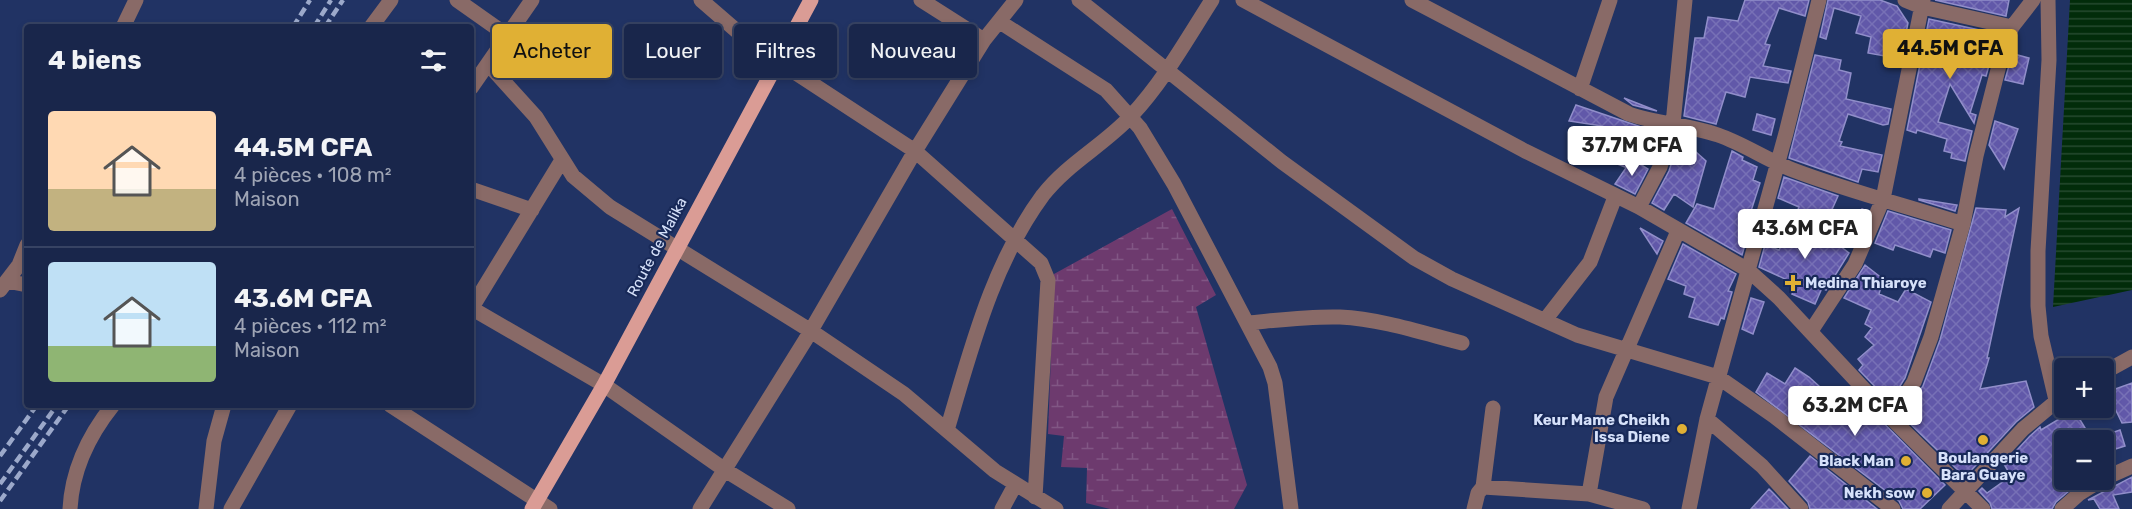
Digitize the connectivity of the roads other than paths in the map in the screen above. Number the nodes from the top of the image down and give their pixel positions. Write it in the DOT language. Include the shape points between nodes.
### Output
graph roads {
  1 [pos="136,0"];
  2 [pos="391,0"];
  3 [pos="457,0"];
  4 [pos="532,0"];
  5 [pos="701,0"];
  6 [pos="811,0"];
  7 [pos="921,0"];
  8 [pos="1016,0"];
  9 [pos="1079,0"];
  10 [pos="1212,0"];
  11 [pos="1243,0"];
  12 [pos="1412,0"];
  13 [pos="1611,0"];
  14 [pos="1685,0"];
  15 [pos="1819,0"];
  16 [pos="1905,0"];
  17 [pos="2033,0"];
  18 [pos="2048,0"];
  19 [pos="1922,4"];
  20 [pos="1000,22"];
  21 [pos="124,24"];
  22 [pos="373,24"];
  23 [pos="516,24"];
  24 [pos="798,24"];
  25 [pos="492,25"];
  26 [pos="2012,27"];
  27 [pos="734,30"];
  28 [pos="984,40"];
  29 [pos="492,58"];
  30 [pos="488,64"];
  31 [pos="1166,71"];
  32 [pos="770,78"];
  33 [pos="805,78"];
  34 [pos="474,84"];
  35 [pos="1580,89"];
  36 [pos="1131,116"];
  37 [pos="1673,124"];
  38 [pos="915,151"];
  39 [pos="562,160"];
  40 [pos="1777,164"];
  41 [pos="474,190"];
  42 [pos="1616,197"];
  43 [pos="1883,199"];
  44 [pos="1639,207"];
  45 [pos="532,210"];
  46 [pos="1964,224"];
  47 [pos="1678,231"];
  48 [pos="1015,240"];
  49 [pos="676,248"];
  50 [pos="24,252"];
  51 [pos="1748,270"];
  52 [pos="24,285"];
  53 [pos="3,286"];
  54 [pos="474,304"];
  55 [pos="474,311"];
  56 [pos="1545,320"];
  57 [pos="1248,323"];
  58 [pos="811,331"];
  59 [pos="1811,331"];
  60 [pos="1462,343"];
  61 [pos="1625,349"];
  62 [pos="2132,357"];
  63 [pos="2114,367"];
  64 [pos="1718,376"];
  65 [pos="2054,378"];
  66 [pos="604,385"];
  67 [pos="2054,403"];
  68 [pos="111,408"];
  69 [pos="223,408"];
  70 [pos="288,408"];
  71 [pos="1493,408"];
  72 [pos="409,410"];
  73 [pos="1891,418"];
  74 [pos="1707,419"];
  75 [pos="946,430"];
  76 [pos="2132,466"];
  77 [pos="725,470"];
  78 [pos="2114,474"];
  79 [pos="1015,485"];
  80 [pos="1483,487"];
  81 [pos="2085,490"];
  82 [pos="1964,492"];
  83 [pos="1588,494"];
  84 [pos="1035,497"];
  85 [pos="539,506"];
  86 [pos="70,509"];
  87 [pos="206,509"];
  88 [pos="231,509"];
  89 [pos="700,509"];
  90 [pos="788,509"];
  91 [pos="1002,509"];
  92 [pos="1056,509"];
  93 [pos="1291,509"];
  94 [pos="1474,509"];
  95 [pos="1643,509"];
  96 [pos="1689,509"];
  97 [pos="1801,509"];
  98 [pos="1893,509"];
  99 [pos="1949,509"];
  100 [pos="1983,509"];
  101 [pos="2062,509"];
  1 -- 21 [label="street"];
  2 -- 22 [label="street"];
  3 -- 25 [label="street"];
  4 -- 23 [label="street"];
  5 -- 27 [label="street"];
  6 -- 24 [label="main road, Route de Malika"];
  7 -- 28 [label="street"];
  8 -- 20 [label="street"];
  9 -- 31 [label="street"];
  10 -- 31 [label="street"];
  11 -- 42 [label="street"];
  12 -- 35 [label="street"];
  13 -- 35 [label="street"];
  14 -- 37 [label="street"];
  15 -- 40 [label="street"];
  16 -- 19 [label="street"];
  17 -- 26 [label="street"];
  18 -- 65 [label="street" via="2038,306 2041,336"];
  19 -- 26 [label="street"];
  19 -- 43 [label="street"];
  20 -- 28 [label="street"];
  20 -- 36 [label="street" via="1106,90"];
  26 -- 46 [label="street" via="1994,79"];
  28 -- 38 [label="street"];
  29 -- 30 [label="street"];
  30 -- 34 [label="street"];
  30 -- 39 [label="street" via="537,117"];
  31 -- 36 [label="street"];
  31 -- 56 [label="street" via="1414,258"];
  32 -- 49 [label="main road, Route de Malika"];
  33 -- 38 [label="street"];
  35 -- 37 [label="street" via="1629,114 1655,123"];
  36 -- 48 [label="street" via="1057,178"];
  36 -- 57 [label="street" via="1174,184"];
  37 -- 40 [label="street" via="1718,135"];
  37 -- 44 [label="street" via="1660,167"];
  38 -- 48 [label="street"];
  38 -- 58 [label="street"];
  39 -- 45 [label="street"];
  39 -- 49 [label="street" via="582,184 610,207"];
  40 -- 43 [label="street"];
  40 -- 51 [label="street"];
  41 -- 45 [label="street"];
  42 -- 44 [label="street"];
  42 -- 56 [label="street" via="1590,262"];
  43 -- 46 [label="street"];
  43 -- 59 [label="street" via="1855,264"];
  44 -- 47 [label="street"];
  45 -- 54 [label="street"];
  46 -- 73 [label="street" via="1922,364"];
  47 -- 51 [label="street"];
  47 -- 61 [label="street"];
  48 -- 75 [label="street" via="975,338"];
  48 -- 84 [label="street" via="1041,263 1048,280"];
  49 -- 58 [label="street"];
  49 -- 66 [label="main road, Route de Malika"];
  50 -- 53 [label="street"];
  51 -- 59 [label="street"];
  51 -- 64 [label="street"];
  52 -- 53 [label="street"];
  55 -- 66 [label="street"];
  56 -- 61 [label="street" via="1577,335"];
  57 -- 60 [label="street" via="1342,317"];
  57 -- 93 [label="street" via="1275,383"];
  58 -- 75 [label="street" via="904,394"];
  58 -- 77 [label="street"];
  59 -- 73 [label="street"];
  61 -- 64 [label="street"];
  61 -- 83 [label="street" via="1606,397"];
  62 -- 63 [label="street"];
  64 -- 74 [label="street"];
  64 -- 98 [label="street"];
  66 -- 77 [label="street"];
  66 -- 85 [label="main road, Route de Malika"];
  67 -- 82 [label="street"];
  68 -- 86 [label="street" via="83,451"];
  69 -- 87 [label="street" via="214,441"];
  70 -- 88 [label="street"];
  71 -- 80 [label="street"];
  72 -- 85 [label="street"];
  73 -- 82 [label="street"];
  74 -- 96 [label="street"];
  74 -- 97 [label="street" via="1762,466"];
  75 -- 79 [label="street"];
  76 -- 78 [label="street"];
  77 -- 89 [label="street"];
  77 -- 90 [label="street"];
  79 -- 84 [label="street"];
  79 -- 91 [label="street"];
  80 -- 83 [label="street"];
  80 -- 94 [label="street"];
  81 -- 101 [label="street"];
  82 -- 99 [label="street"];
  82 -- 100 [label="street"];
  83 -- 95 [label="street"];
  84 -- 92 [label="street"];
}
